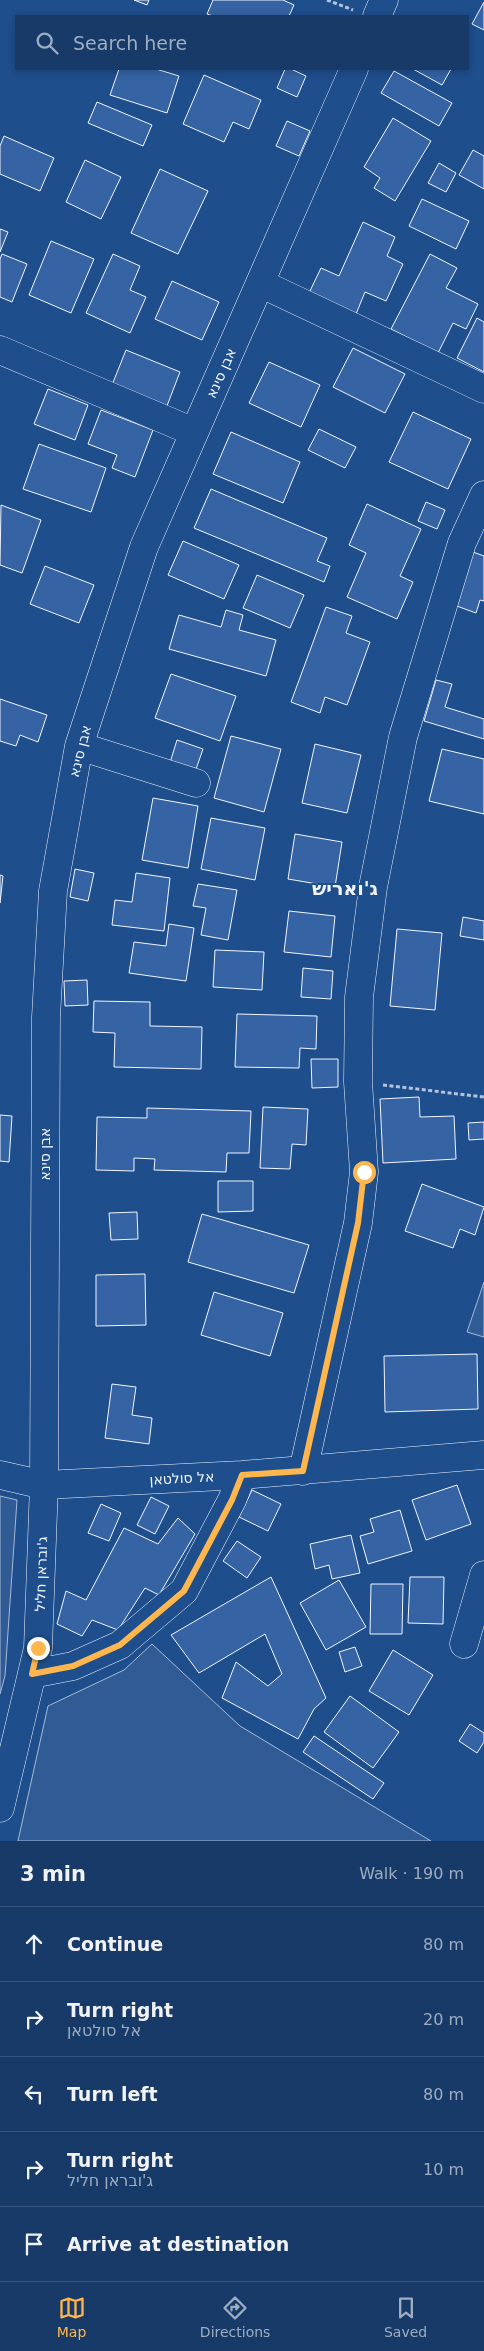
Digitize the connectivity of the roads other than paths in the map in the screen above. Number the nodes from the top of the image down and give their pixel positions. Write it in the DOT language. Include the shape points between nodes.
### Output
graph roads {
  1 [pos="384,0"];
  2 [pos="368,15"];
  3 [pos="354,70"];
  4 [pos="260,283"];
  5 [pos="0,350"];
  6 [pos="484,389"];
  7 [pos="194,432"];
  8 [pos="484,495"];
  9 [pos="79,746"];
  10 [pos="196,783"];
  11 [pos="484,1455"];
  12 [pos="303,1471"];
  13 [pos="0,1475"];
  14 [pos="242,1475"];
  15 [pos="44,1486"];
  16 [pos="484,1575"];
  17 [pos="464,1644"];
  18 [pos="32,1674"];
  19 [pos="0,1808"];
  1 -- 2 [label="street"];
  3 -- 4 [label="street, אבן סינא"];
  4 -- 6 [label="street"];
  4 -- 7 [label="street, אבן סינא"];
  5 -- 7 [label="street"];
  7 -- 9 [label="street, אבן סינא" via="144,547"];
  8 -- 12 [label="street" via="462,544 403,737 369,915 359,997 358,1082 364,1172 358,1223"];
  9 -- 10 [label="street"];
  9 -- 15 [label="street, אבן סינא" via="53,891 46,1018"];
  11 -- 12 [label="street, אל סולטאן"];
  12 -- 14 [label="street, אל סולטאן"];
  13 -- 15 [label="street, אל סולטאן"];
  14 -- 15 [label="street, אל סולטאן"];
  14 -- 18 [label="street" via="184,1591 120,1645 73,1666"];
  15 -- 18 [label="street, ג'ובראן חליל" via="38,1648"];
  16 -- 17 [label="street"];
  18 -- 19 [label="street, ג'ובראן חליל"];
}
